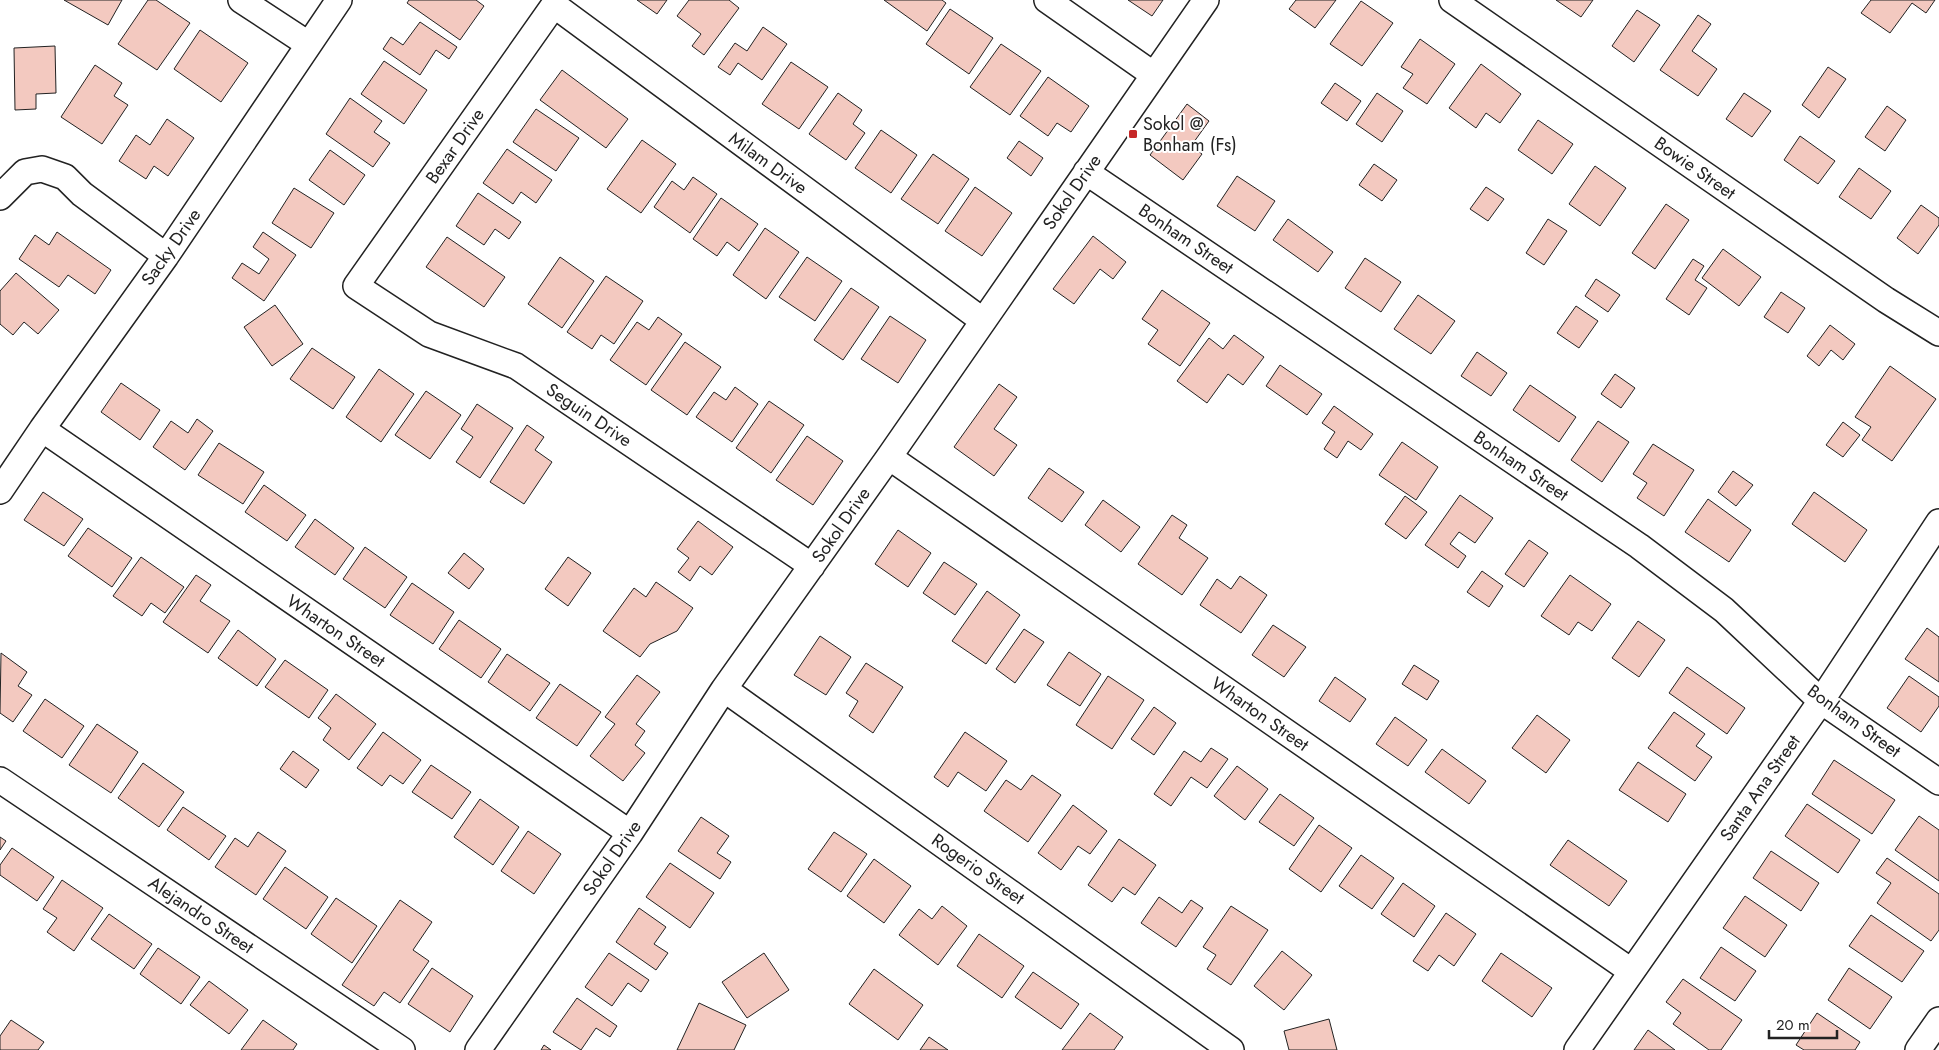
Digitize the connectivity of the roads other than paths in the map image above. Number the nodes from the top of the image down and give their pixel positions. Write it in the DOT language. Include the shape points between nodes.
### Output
graph roads {
  1 [pos="241,0"];
  2 [pos="338,0"];
  3 [pos="1046,0"];
  4 [pos="1206,0"];
  5 [pos="1452,0"];
  6 [pos="554,5"];
  7 [pos="308,44"];
  8 [pos="1154,75"];
  9 [pos="1086,172"];
  10 [pos="0,197"];
  11 [pos="166,256"];
  12 [pos="356,286"];
  13 [pos="982,320"];
  14 [pos="1939,333"];
  15 [pos="42,429"];
  16 [pos="889,457"];
  17 [pos="0,491"];
  18 [pos="1939,522"];
  19 [pos="812,566"];
  20 [pos="724,689"];
  21 [pos="1822,701"];
  22 [pos="0,780"];
  23 [pos="1939,782"];
  24 [pos="630,833"];
  25 [pos="1631,971"];
  26 [pos="1939,1020"];
  27 [pos="402,1050"];
  28 [pos="478,1050"];
  29 [pos="1231,1050"];
  30 [pos="1577,1050"];
  31 [pos="1918,1050"];
  1 -- 7 [label="street"];
  2 -- 7 [label="street, Sacky Drive"];
  3 -- 8 [label="street"];
  4 -- 8 [label="street, Sokol Drive"];
  5 -- 14 [label="street, Bowie Street" via="1877,294"];
  6 -- 12 [label="street, Bexar Drive"];
  6 -- 13 [label="street, Milam Drive"];
  7 -- 11 [label="street, Sacky Drive"];
  8 -- 9 [label="street, Sokol Drive"];
  9 -- 13 [label="street, Sokol Drive"];
  9 -- 21 [label="street, Bonham Street" via="1640,546 1724,610"];
  10 -- 11 [label="street" via="25,172 42,169 65,177 82,194"];
  11 -- 15 [label="street, Sacky Drive"];
  12 -- 19 [label="street, Seguin Drive" via="429,334 516,366"];
  13 -- 16 [label="street, Sokol Drive"];
  15 -- 17 [label="street, Sacky Drive"];
  15 -- 24 [label="street, Wharton Street"];
  16 -- 19 [label="street, Sokol Drive"];
  16 -- 25 [label="street, Wharton Street"];
  18 -- 21 [label="street, Santa Ana Street"];
  19 -- 20 [label="street, Sokol Drive"];
  20 -- 24 [label="street, Sokol Drive"];
  20 -- 29 [label="street, Rogerio Street"];
  21 -- 23 [label="street, Bonham Street"];
  21 -- 25 [label="street, Santa Ana Street"];
  22 -- 27 [label="street, Alejandro Street"];
  24 -- 28 [label="street, Sokol Drive"];
  25 -- 30 [label="street, Santa Ana Street"];
  26 -- 31 [label="street"];
}
